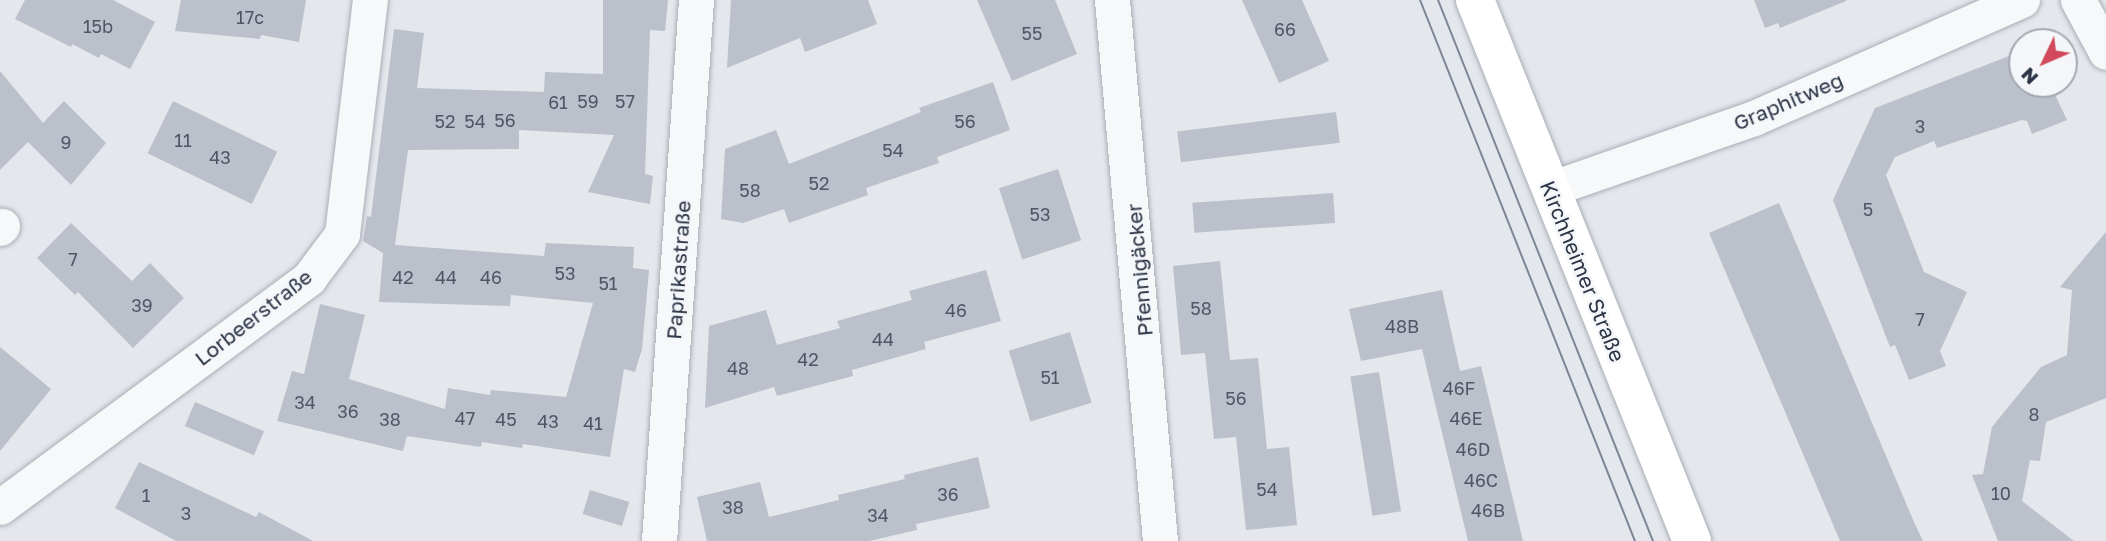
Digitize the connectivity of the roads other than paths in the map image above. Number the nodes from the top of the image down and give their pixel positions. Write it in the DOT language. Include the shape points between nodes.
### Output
graph roads {
  1 [pos="370,0"];
  2 [pos="696,0"];
  3 [pos="1112,0"];
  4 [pos="1475,0"];
  5 [pos="2022,0"];
  6 [pos="2078,0"];
  7 [pos="2106,52"];
  8 [pos="1550,189"];
  9 [pos="0,507"];
  10 [pos="659,541"];
  11 [pos="1160,541"];
  12 [pos="1692,541"];
  1 -- 9 [label="street, Lorbeerstraße" via="342,234 309,278"];
  2 -- 10 [label="street, Paprikastraße"];
  3 -- 11 [label="street, Pfennigäcker"];
  4 -- 8 [label="main road, Kirchheimer Straße"];
  5 -- 8 [label="street, Graphitweg" via="1754,118"];
  6 -- 7 [label="street"];
  8 -- 12 [label="main road, Kirchheimer Straße"];
}
